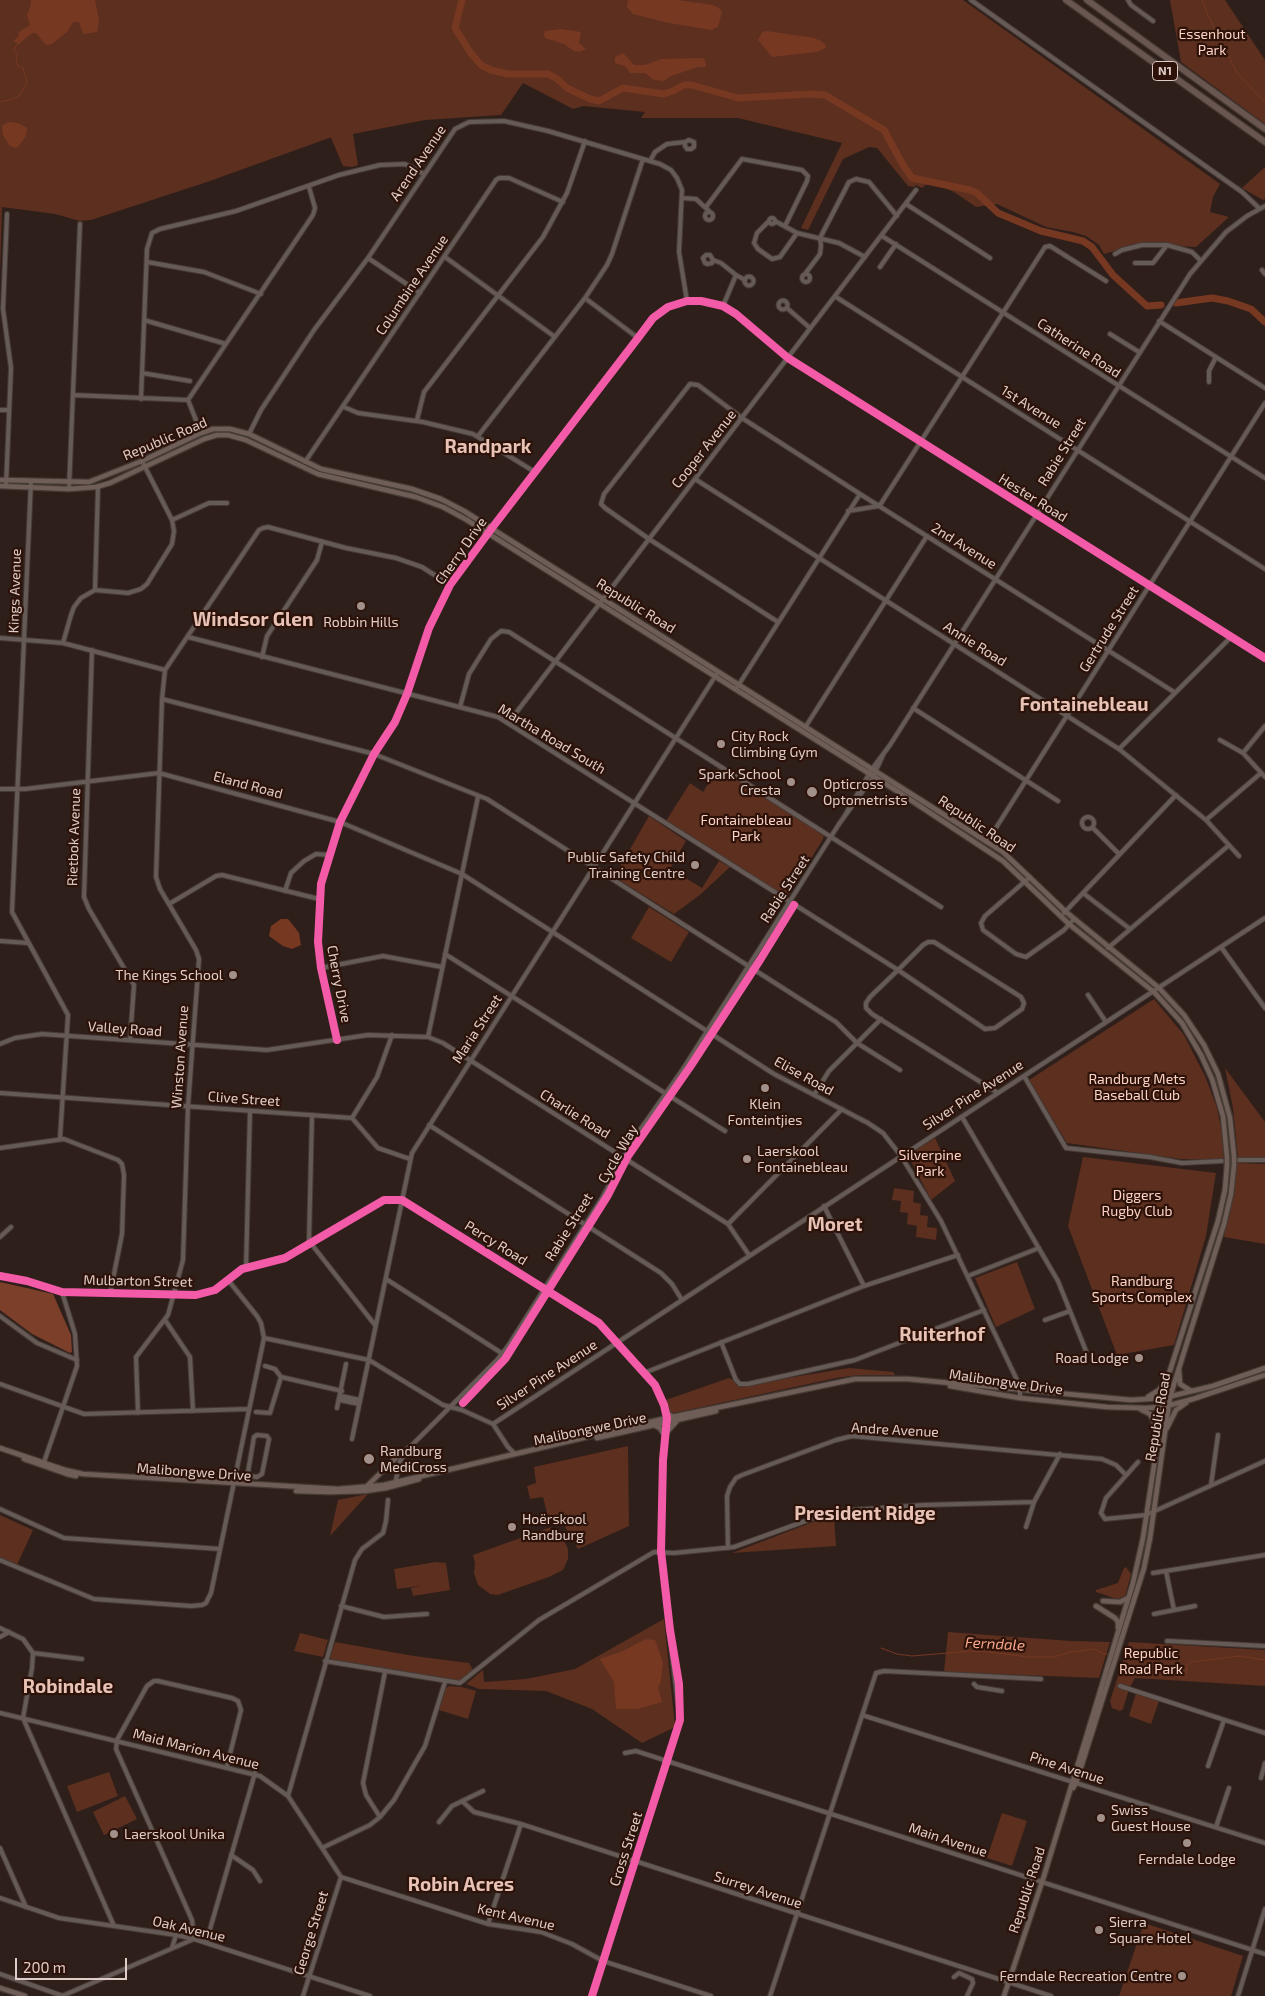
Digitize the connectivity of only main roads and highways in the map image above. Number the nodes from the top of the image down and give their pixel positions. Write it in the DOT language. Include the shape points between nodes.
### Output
graph roads {
  1 [pos="1066,0"];
  2 [pos="1087,0"];
  3 [pos="1265,129"];
  4 [pos="1265,142"];
  5 [pos="0,480"];
  6 [pos="0,486"];
  7 [pos="1181,1358"];
  8 [pos="1265,1368"];
  9 [pos="1265,1375"];
  10 [pos="1167,1380"];
  11 [pos="1192,1392"];
  12 [pos="1170,1396"];
  13 [pos="1164,1398"];
  14 [pos="1141,1399"];
  15 [pos="1193,1399"];
  16 [pos="1169,1405"];
  17 [pos="1163,1407"];
  18 [pos="1136,1408"];
  19 [pos="666,1412"];
  20 [pos="675,1419"];
  21 [pos="667,1420"];
  22 [pos="656,1426"];
  23 [pos="1159,1431"];
  24 [pos="1165,1432"];
  25 [pos="0,1448"];
  26 [pos="409,1448"];
  27 [pos="395,1484"];
  28 [pos="233,1485"];
  29 [pos="366,1487"];
  30 [pos="1130,1595"];
  31 [pos="1103,1601"];
  32 [pos="1096,1606"];
  33 [pos="1116,1642"];
  34 [pos="1074,1782"];
  35 [pos="0,1988"];
  36 [pos="15,1994"];
  37 [pos="25,1996"];
  38 [pos="1004,1996"];
  1 -- 4 [label="highway, N1"];
  2 -- 3 [label="highway, N1"];
  5 -- 7 [label="main road, Republic Road, bridge" via="69,483 99,480 201,433 218,429 248,434 305,462 338,473 423,492 492,528 1003,852 1066,912 1179,1008 1218,1074 1230,1118 1234,1156 1231,1194"];
  6 -- 10 [label="main road, Republic Road, bridge" via="98,487 209,437 222,435 234,436 318,474 431,502 461,516 999,857 1070,924 1154,992 1182,1023 1206,1063 1223,1116 1227,1156 1225,1190"];
  7 -- 11 [label="main road" via="1179,1381"];
  7 -- 12 [label="main road, Republic Road"];
  8 -- 11 [label="main road, Malibongwe Drive"];
  9 -- 15 [label="main road, Malibongwe Drive"];
  10 -- 13 [label="main road, Republic Road"];
  10 -- 14 [label="main road" via="1154,1394"];
  11 -- 12 [label="main road, Malibongwe Drive"];
  12 -- 13 [label="main road, Malibongwe Drive"];
  12 -- 16 [label="main road, Republic Road"];
  13 -- 14 [label="main road, Malibongwe Drive"];
  13 -- 17 [label="main road, Republic Road"];
  14 -- 20 [label="main road, Malibongwe Drive" via="908,1379 861,1378"];
  15 -- 16 [label="main road, Malibongwe Drive"];
  15 -- 24 [label="main road" via="1176,1410"];
  16 -- 17 [label="main road, Malibongwe Drive"];
  16 -- 24 [label="main road, Republic Road"];
  17 -- 18 [label="main road, Malibongwe Drive"];
  17 -- 23 [label="main road, Republic Road"];
  18 -- 20 [label="main road, Malibongwe Drive" via="1020,1398 935,1384 862,1380"];
  18 -- 23 [label="main road" via="1150,1414"];
  19 -- 20 [label="main road"];
  20 -- 21 [label="main road, Malibongwe Drive"];
  20 -- 22 [label="main road" via="666,1435"];
  21 -- 22 [label="main road, Malibongwe Drive"];
  21 -- 27 [label="main road, Malibongwe Drive"];
  22 -- 27 [label="main road, Malibongwe Drive"];
  23 -- 30 [label="main road, Republic Road" via="1139,1559"];
  24 -- 34 [label="main road, Republic Road" via="1148,1552 1139,1587"];
  25 -- 28 [label="main road, Malibongwe Drive" via="83,1474"];
  26 -- 29 [label="main road"];
  27 -- 28 [label="main road, Malibongwe Drive" via="365,1491 330,1492"];
  27 -- 29 [label="main road, Malibongwe Drive"];
  28 -- 29 [label="main road, Malibongwe Drive" via="329,1489"];
  30 -- 31 [label="main road" via="1125,1601"];
  30 -- 33 [label="main road, Republic Road"];
  32 -- 33 [label="main road" via="1118,1622"];
  33 -- 34 [label="main road, Republic Road"];
  34 -- 38 [label="main road, Republic Road"];
  35 -- 36 [label="main road"];
  36 -- 37 [label="main road"];
}
